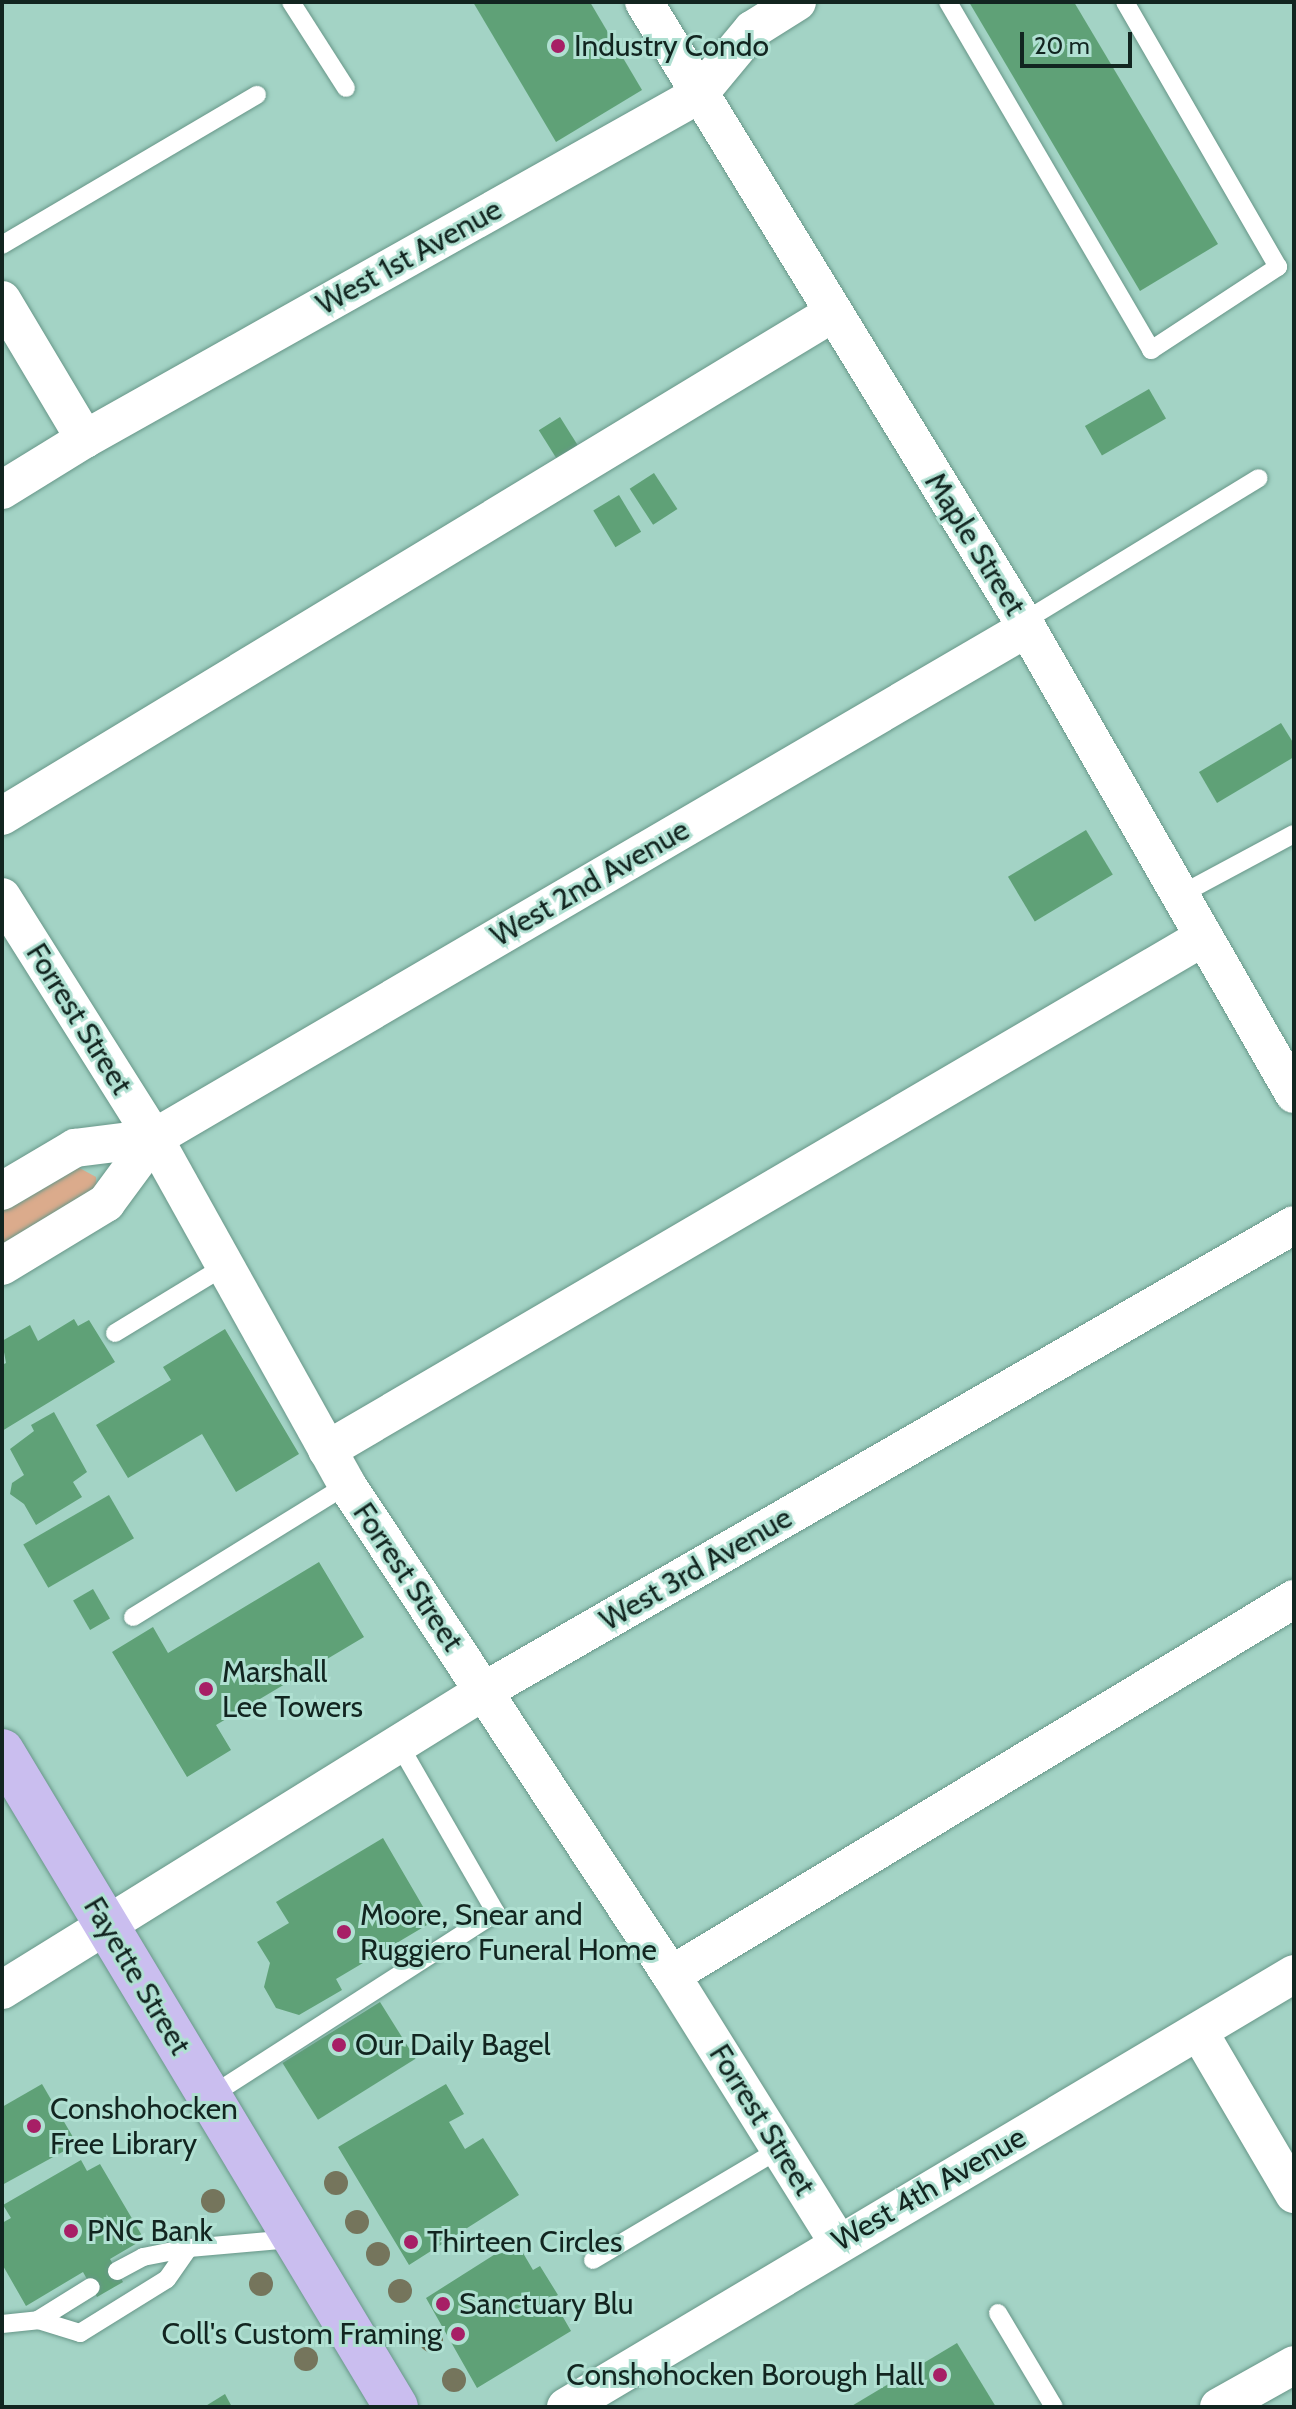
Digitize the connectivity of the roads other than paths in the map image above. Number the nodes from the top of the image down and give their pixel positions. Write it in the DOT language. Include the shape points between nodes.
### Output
graph roads {
  1 [pos="291,2"];
  2 [pos="644,2"];
  3 [pos="797,2"];
  4 [pos="948,2"];
  5 [pos="1125,2"];
  6 [pos="346,88"];
  7 [pos="257,95"];
  8 [pos="698,95"];
  9 [pos="2,245"];
  10 [pos="2,300"];
  11 [pos="833,313"];
  12 [pos="85,439"];
  13 [pos="1259,478"];
  14 [pos="2,490"];
  15 [pos="1025,625"];
  16 [pos="2,816"];
  17 [pos="1294,834"];
  18 [pos="1180,895"];
  19 [pos="2,897"];
  20 [pos="1204,937"];
  21 [pos="1294,1094"];
  22 [pos="154,1138"];
  23 [pos="2,1191"];
  24 [pos="1294,1225"];
  25 [pos="2,1266"];
  26 [pos="225,1266"];
  27 [pos="115,1333"];
  28 [pos="327,1450"];
  29 [pos="347,1485"];
  30 [pos="1294,1599"];
  31 [pos="133,1617"];
  32 [pos="484,1691"];
  33 [pos="399,1744"];
  34 [pos="2,1751"];
  35 [pos="108,1928"];
  36 [pos="1294,1974"];
  37 [pos="671,1975"];
  38 [pos="2,1990"];
  39 [pos="1199,2032"];
  40 [pos="209,2097"];
  41 [pos="780,2149"];
  42 [pos="1294,2194"];
  43 [pos="295,2239"];
  44 [pos="838,2242"];
  45 [pos="189,2248"];
  46 [pos="593,2260"];
  47 [pos="117,2271"];
  48 [pos="91,2287"];
  49 [pos="998,2313"];
  50 [pos="38,2320"];
  51 [pos="2,2324"];
  52 [pos="1294,2365"];
  53 [pos="396,2407"];
  54 [pos="566,2407"];
  55 [pos="1054,2407"];
  56 [pos="1219,2407"];
  1 -- 6 [label="lane"];
  2 -- 8 [label="street, Maple Street"];
  3 -- 8 [label="street, West 1st Avenue" via="752,30"];
  4 -- 5 [label="lane" via="1151,350 1278,267"];
  7 -- 9 [label="lane"];
  8 -- 11 [label="street, Maple Street"];
  8 -- 12 [label="street, West 1st Avenue"];
  10 -- 12 [label="street"];
  11 -- 15 [label="street, Maple Street"];
  11 -- 16 [label="street"];
  12 -- 14 [label="street, West 1st Avenue"];
  13 -- 15 [label="lane"];
  15 -- 18 [label="street, Maple Street"];
  15 -- 22 [label="street, West 2nd Avenue"];
  17 -- 18 [label="lane"];
  18 -- 20 [label="street, Maple Street"];
  19 -- 22 [label="street, Forrest Street"];
  20 -- 21 [label="street, Maple Street"];
  20 -- 28 [label="street"];
  22 -- 23 [label="street, West 2nd Avenue" via="75,1148"];
  22 -- 25 [label="street, West 2nd Avenue" via="106,1203"];
  22 -- 26 [label="street, Forrest Street"];
  24 -- 32 [label="street, West 3rd Avenue"];
  26 -- 27 [label="lane"];
  26 -- 28 [label="street, Forrest Street"];
  28 -- 29 [label="street, Forrest Street"];
  29 -- 31 [label="lane"];
  29 -- 32 [label="street, Forrest Street"];
  30 -- 37 [label="street"];
  32 -- 33 [label="street, West 3rd Avenue"];
  32 -- 37 [label="street, Forrest Street"];
  33 -- 35 [label="street, West 3rd Avenue"];
  33 -- 40 [label="lane" via="496,1913"];
  34 -- 35 [label="main road, Fayette Street"];
  35 -- 38 [label="street, West 3rd Avenue"];
  35 -- 40 [label="main road, Fayette Street"];
  36 -- 39 [label="street, West 4th Avenue"];
  37 -- 41 [label="street, Forrest Street"];
  39 -- 42 [label="street"];
  39 -- 44 [label="street, West 4th Avenue"];
  40 -- 43 [label="main road, Fayette Street"];
  41 -- 44 [label="street, Forrest Street"];
  41 -- 46 [label="lane"];
  43 -- 45 [label="lane"];
  43 -- 53 [label="main road, Fayette Street"];
  44 -- 54 [label="street, West 4th Avenue"];
  45 -- 47 [label="lane" via="143,2257"];
  45 -- 50 [label="lane" via="167,2279 80,2333"];
  48 -- 50 [label="lane"];
  49 -- 55 [label="lane"];
  50 -- 51 [label="lane"];
  52 -- 56 [label="street"];
}
